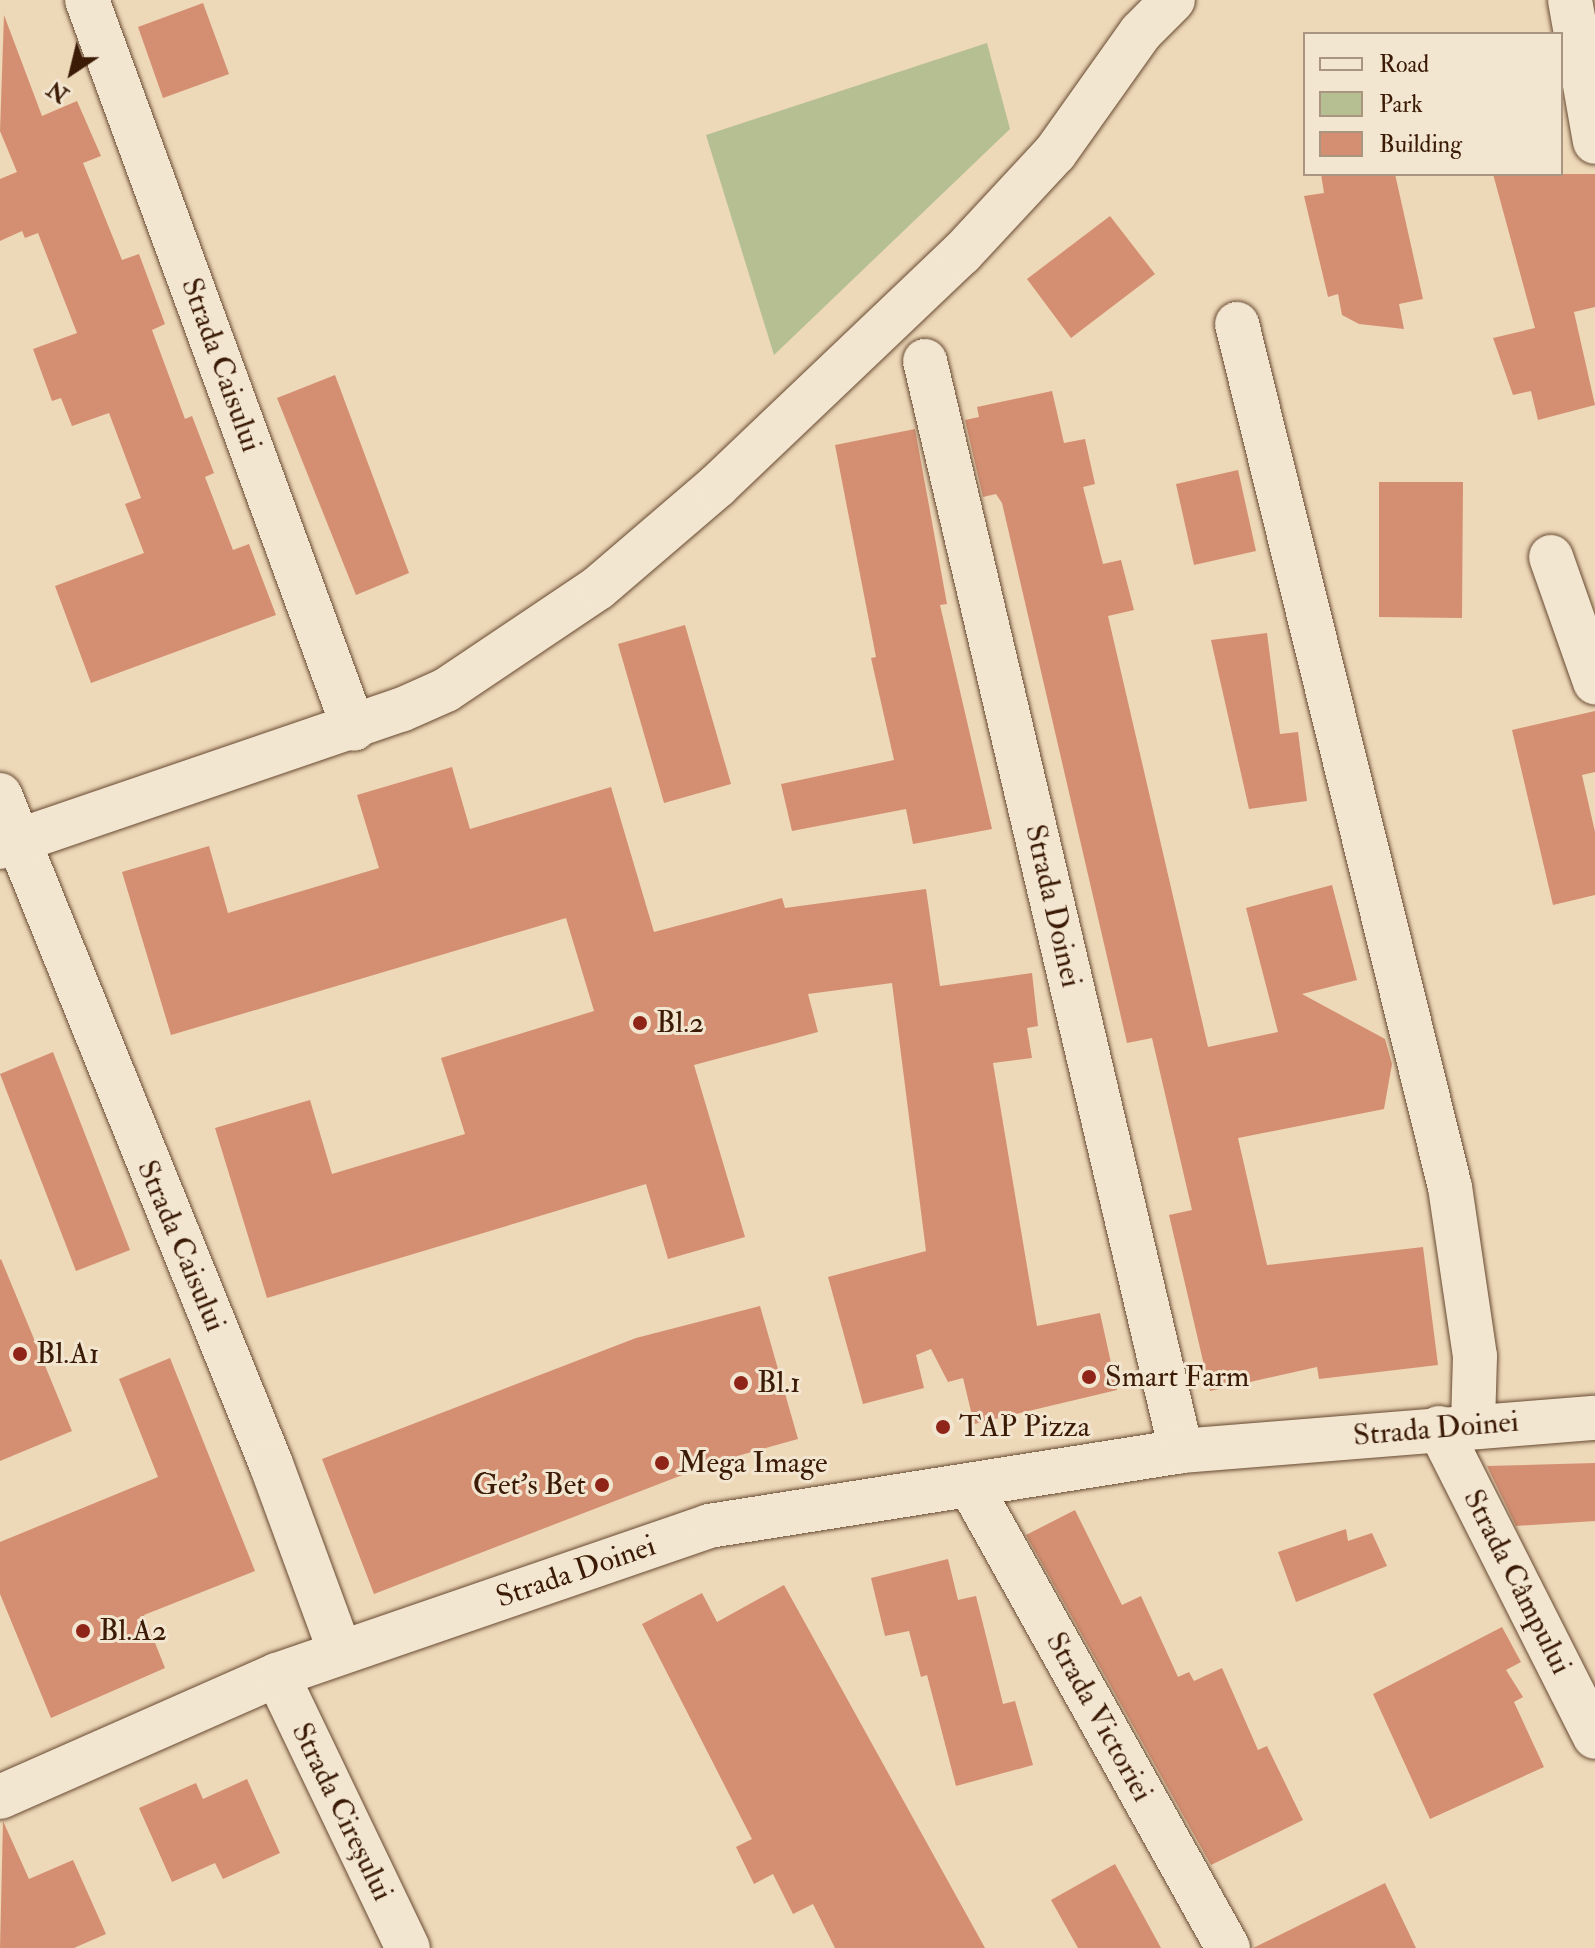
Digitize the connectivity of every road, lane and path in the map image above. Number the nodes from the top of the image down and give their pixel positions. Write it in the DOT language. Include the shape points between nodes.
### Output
graph roads {
  1 [pos="87,0"];
  2 [pos="1173,0"];
  3 [pos="1570,0"];
  4 [pos="1595,142"];
  5 [pos="1237,324"];
  6 [pos="925,361"];
  7 [pos="1551,557"];
  8 [pos="1595,682"];
  9 [pos="354,729"];
  10 [pos="0,795"];
  11 [pos="9,844"];
  12 [pos="1595,1418"];
  13 [pos="1456,1426"];
  14 [pos="1181,1451"];
  15 [pos="971,1487"];
  16 [pos="340,1652"];
  17 [pos="277,1675"];
  18 [pos="1595,1737"];
  19 [pos="0,1797"];
  20 [pos="408,1948"];
  21 [pos="1228,1948"];
  1 -- 9 [label="street, Strada Caisului"];
  2 -- 9 [label="street" via="1141,32 1082,120 1013,200 717,486 598,588 518,644 446,690"];
  3 -- 4 [label="street"];
  5 -- 13 [label="street" via="1450,1187 1475,1356"];
  6 -- 14 [label="street, Strada Doinei"];
  7 -- 8 [label="street"];
  9 -- 11 [label="street"];
  10 -- 11 [label="street, Strada Caisului"];
  11 -- 16 [label="street, Strada Caisului" via="271,1464"];
  12 -- 13 [label="street, Strada Doinei"];
  13 -- 14 [label="street, Strada Doinei"];
  13 -- 18 [label="street, Strada Câmpului"];
  14 -- 15 [label="street, Strada Doinei"];
  15 -- 16 [label="street, Strada Doinei" via="709,1526"];
  15 -- 21 [label="street, Strada Victoriei"];
  16 -- 17 [label="street, Strada Doinei"];
  17 -- 19 [label="street, Strada Doinei"];
  17 -- 20 [label="street, Strada Cireșului"];
}
